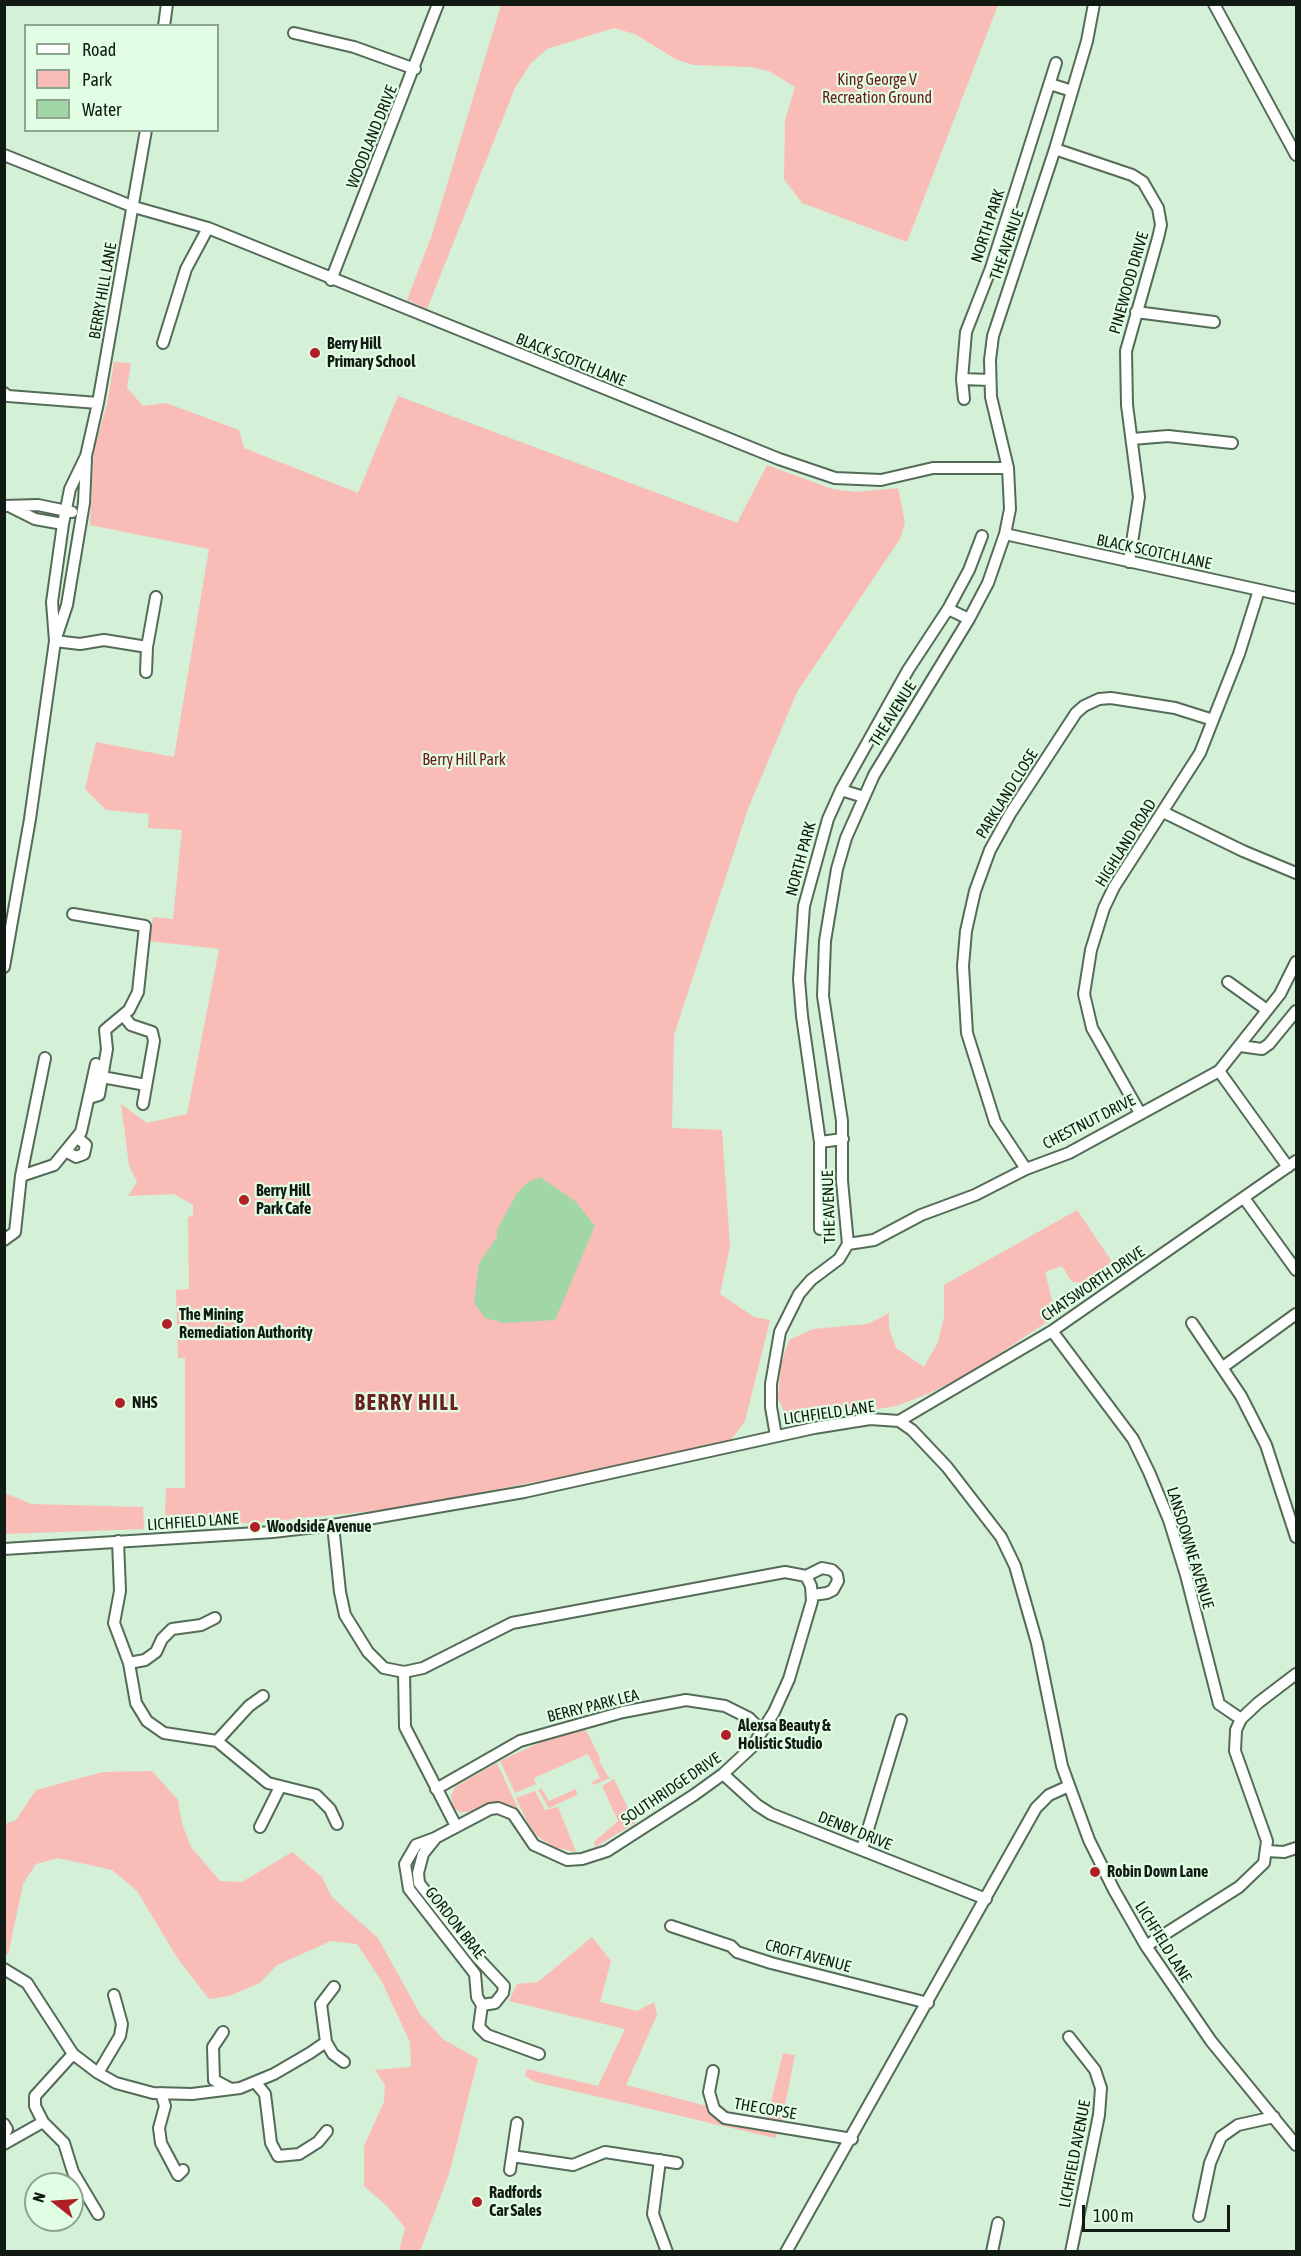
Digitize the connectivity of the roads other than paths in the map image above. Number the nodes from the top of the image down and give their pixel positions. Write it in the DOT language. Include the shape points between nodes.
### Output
graph roads {
  1 [pos="167,4"];
  2 [pos="438,4"];
  3 [pos="1094,4"];
  4 [pos="1214,4"];
  5 [pos="164,24"];
  6 [pos="294,33"];
  7 [pos="1056,63"];
  8 [pos="415,69"];
  9 [pos="1050,84"];
  10 [pos="1072,91"];
  11 [pos="146,132"];
  12 [pos="1055,148"];
  13 [pos="4,155"];
  14 [pos="1296,155"];
  15 [pos="134,207"];
  16 [pos="208,228"];
  17 [pos="331,280"];
  18 [pos="1136,312"];
  19 [pos="1214,322"];
  20 [pos="163,342"];
  21 [pos="962,379"];
  22 [pos="990,380"];
  23 [pos="4,393"];
  24 [pos="964,399"];
  25 [pos="98,403"];
  26 [pos="1132,439"];
  27 [pos="1232,443"];
  28 [pos="1008,468"];
  29 [pos="8,507"];
  30 [pos="74,514"];
  31 [pos="63,524"];
  32 [pos="1005,534"];
  33 [pos="982,536"];
  34 [pos="1129,562"];
  35 [pos="1259,590"];
  36 [pos="156,597"];
  37 [pos="1296,598"];
  38 [pos="948,609"];
  39 [pos="969,619"];
  40 [pos="55,641"];
  41 [pos="147,648"];
  42 [pos="146,672"];
  43 [pos="1213,720"];
  44 [pos="841,790"];
  45 [pos="864,797"];
  46 [pos="1163,812"];
  47 [pos="1296,873"];
  48 [pos="73,914"];
  49 [pos="1296,962"];
  50 [pos="4,967"];
  51 [pos="1228,982"];
  52 [pos="1267,1010"];
  53 [pos="1296,1011"];
  54 [pos="123,1015"];
  55 [pos="1240,1047"];
  56 [pos="45,1058"];
  57 [pos="96,1064"];
  58 [pos="1219,1071"];
  59 [pos="102,1077"];
  60 [pos="146,1085"];
  61 [pos="89,1098"];
  62 [pos="143,1104"];
  63 [pos="1140,1113"];
  64 [pos="843,1139"];
  65 [pos="820,1142"];
  66 [pos="1292,1164"];
  67 [pos="1026,1169"];
  68 [pos="21,1176"];
  69 [pos="1244,1198"];
  70 [pos="820,1229"];
  71 [pos="4,1240"];
  72 [pos="848,1244"];
  73 [pos="1296,1270"];
  74 [pos="1296,1314"];
  75 [pos="1192,1323"];
  76 [pos="1052,1331"];
  77 [pos="1223,1367"];
  78 [pos="899,1421"];
  79 [pos="776,1436"];
  80 [pos="333,1525"];
  81 [pos="1296,1537"];
  82 [pos="118,1541"];
  83 [pos="4,1549"];
  84 [pos="214,1618"];
  85 [pos="129,1663"];
  86 [pos="404,1672"];
  87 [pos="1296,1674"];
  88 [pos="262,1696"];
  89 [pos="1241,1719"];
  90 [pos="901,1720"];
  91 [pos="762,1731"];
  92 [pos="217,1741"];
  93 [pos="723,1774"];
  94 [pos="1069,1786"];
  95 [pos="280,1787"];
  96 [pos="436,1789"];
  97 [pos="337,1824"];
  98 [pos="456,1826"];
  99 [pos="260,1827"];
  100 [pos="435,1838"];
  101 [pos="862,1849"];
  102 [pos="1267,1851"];
  103 [pos="1296,1851"];
  104 [pos="986,1899"];
  105 [pos="671,1926"];
  106 [pos="683,1930"];
  107 [pos="679,1941"];
  108 [pos="1146,1946"];
  109 [pos="4,1969"];
  110 [pos="334,1987"];
  111 [pos="114,1995"];
  112 [pos="928,2003"];
  113 [pos="482,2005"];
  114 [pos="223,2032"];
  115 [pos="1069,2037"];
  116 [pos="326,2042"];
  117 [pos="73,2054"];
  118 [pos="539,2054"];
  119 [pos="344,2062"];
  120 [pos="713,2071"];
  121 [pos="98,2073"];
  122 [pos="255,2082"];
  123 [pos="231,2089"];
  124 [pos="161,2093"];
  125 [pos="1274,2117"];
  126 [pos="43,2122"];
  127 [pos="517,2123"];
  128 [pos="4,2124"];
  129 [pos="327,2131"];
  130 [pos="4,2135"];
  131 [pos="852,2139"];
  132 [pos="4,2144"];
  133 [pos="1296,2145"];
  134 [pos="512,2156"];
  135 [pos="660,2160"];
  136 [pos="677,2163"];
  137 [pos="183,2170"];
  138 [pos="510,2170"];
  139 [pos="98,2214"];
  140 [pos="1199,2216"];
  141 [pos="998,2223"];
  142 [pos="667,2252"];
  143 [pos="786,2252"];
  144 [pos="992,2252"];
  145 [pos="1071,2252"];
  1 -- 5 [label="street"];
  2 -- 8 [label="street, WOODLAND DRIVE"];
  3 -- 10 [label="street, THE AVENUE"];
  4 -- 14 [label="street"];
  6 -- 8 [label="street" via="354,47"];
  7 -- 9 [label="street, NORTH PARK"];
  8 -- 17 [label="street, WOODLAND DRIVE"];
  9 -- 10 [label="street"];
  9 -- 21 [label="street, NORTH PARK" via="991,268 966,332"];
  10 -- 12 [label="street, THE AVENUE"];
  11 -- 15 [label="street, BERRY HILL LANE"];
  12 -- 18 [label="street, PINEWOOD DRIVE" via="1132,175 1151,192 1161,225"];
  12 -- 22 [label="street, THE AVENUE" via="999,312"];
  13 -- 15 [label="street, BLACK SCOTCH LANE"];
  15 -- 16 [label="street, BLACK SCOTCH LANE"];
  15 -- 25 [label="street, BERRY HILL LANE"];
  16 -- 17 [label="street, BLACK SCOTCH LANE"];
  16 -- 20 [label="street" via="186,269"];
  17 -- 28 [label="street, BLACK SCOTCH LANE" via="835,478 881,480 933,468"];
  18 -- 19 [label="street"];
  18 -- 26 [label="street, PINEWOOD DRIVE" via="1126,351 1125,375"];
  21 -- 22 [label="street"];
  21 -- 24 [label="street, NORTH PARK"];
  22 -- 28 [label="street, THE AVENUE"];
  23 -- 25 [label="street"];
  25 -- 30 [label="street, BERRY HILL LANE"];
  26 -- 27 [label="street" via="1168,436"];
  26 -- 34 [label="street, PINEWOOD DRIVE" via="1139,497"];
  28 -- 32 [label="street, THE AVENUE" via="1010,509"];
  29 -- 30 [label="street" via="38,505"];
  29 -- 31 [label="street" via="36,519"];
  30 -- 31 [label="street"];
  30 -- 40 [label="street" via="67,605"];
  31 -- 40 [label="street" via="52,602"];
  32 -- 34 [label="street, BLACK SCOTCH LANE"];
  32 -- 39 [label="street, THE AVENUE" via="988,583"];
  33 -- 38 [label="street, NORTH PARK"];
  34 -- 35 [label="street, BLACK SCOTCH LANE"];
  35 -- 37 [label="street, BLACK SCOTCH LANE"];
  35 -- 43 [label="street, HIGHLAND ROAD"];
  36 -- 41 [label="street"];
  38 -- 39 [label="street"];
  38 -- 44 [label="street, NORTH PARK" via="897,689"];
  39 -- 45 [label="street, THE AVENUE" via="897,734"];
  40 -- 41 [label="street" via="80,644 104,640"];
  40 -- 50 [label="street"];
  41 -- 42 [label="street"];
  43 -- 46 [label="street, HIGHLAND ROAD" via="1200,753"];
  43 -- 67 [label="street, PARKLAND CLOSE" via="1175,708 1111,698 1084,706 990,850 966,931 963,966 967,1033 995,1122"];
  44 -- 45 [label="street"];
  44 -- 65 [label="street, NORTH PARK" via="814,864 800,946 802,1016"];
  45 -- 64 [label="street, THE AVENUE" via="837,869 823,968 826,1026"];
  46 -- 47 [label="street"];
  46 -- 63 [label="street, HIGHLAND ROAD" via="1104,908 1085,982 1086,1010 1092,1028"];
  48 -- 54 [label="street" via="145,926 138,992"];
  49 -- 52 [label="street, CHESTNUT DRIVE"];
  51 -- 52 [label="street"];
  52 -- 55 [label="street, CHESTNUT DRIVE"];
  53 -- 55 [label="street" via="1262,1049"];
  54 -- 59 [label="street" via="105,1030 107,1049"];
  54 -- 60 [label="street" via="131,1025 152,1032"];
  55 -- 58 [label="street, CHESTNUT DRIVE"];
  56 -- 68 [label="street"];
  57 -- 61 [label="street"];
  58 -- 63 [label="street, CHESTNUT DRIVE"];
  58 -- 66 [label="street"];
  59 -- 60 [label="street"];
  59 -- 61 [label="street" via="99,1095"];
  60 -- 62 [label="street"];
  61 -- 68 [label="street" via="78,1138 67,1152 54,1165"];
  63 -- 67 [label="street, CHESTNUT DRIVE" via="1069,1153"];
  64 -- 65 [label="street"];
  64 -- 72 [label="street, THE AVENUE" via="842,1182"];
  65 -- 70 [label="street, NORTH PARK"];
  66 -- 69 [label="street, CHATSWORTH DRIVE"];
  67 -- 72 [label="street, CHESTNUT DRIVE" via="874,1240"];
  68 -- 71 [label="street" via="15,1232"];
  69 -- 73 [label="street"];
  69 -- 76 [label="street, CHATSWORTH DRIVE"];
  72 -- 79 [label="street, THE AVENUE" via="839,1259 799,1294 780,1332 771,1384"];
  74 -- 77 [label="street"];
  75 -- 77 [label="street"];
  76 -- 78 [label="street, CHATSWORTH DRIVE"];
  76 -- 89 [label="street, LANSDOWNE AVENUE" via="1133,1439 1186,1575 1219,1704"];
  77 -- 81 [label="street" via="1266,1445"];
  78 -- 79 [label="street, LICHFIELD LANE" via="870,1419"];
  78 -- 94 [label="street, LICHFIELD LANE" via="947,1467 1001,1537 1016,1566"];
  79 -- 80 [label="street, LICHFIELD LANE" via="524,1492"];
  80 -- 82 [label="street, LICHFIELD LANE"];
  80 -- 86 [label="street" via="345,1615 357,1638 384,1668"];
  82 -- 83 [label="street, LICHFIELD LANE"];
  82 -- 85 [label="street" via="120,1591 114,1623"];
  84 -- 85 [label="street" via="201,1625 172,1629 156,1652 145,1660"];
  85 -- 92 [label="street" via="136,1703 147,1721 164,1733"];
  86 -- 91 [label="street, SOUTHRIDGE DRIVE" via="423,1668 512,1623 784,1572 810,1586 789,1679"];
  86 -- 96 [label="street" via="405,1727"];
  87 -- 89 [label="street"];
  88 -- 92 [label="street"];
  89 -- 102 [label="street" via="1234,1751 1267,1841"];
  90 -- 101 [label="street"];
  91 -- 93 [label="street, SOUTHRIDGE DRIVE" via="752,1747"];
  91 -- 96 [label="street, BERRY PARK LEA" via="749,1718 725,1706 686,1700 623,1712 520,1741"];
  92 -- 95 [label="street" via="255,1773"];
  93 -- 98 [label="street, SOUTHRIDGE DRIVE" via="607,1851 582,1860 567,1860 534,1845 513,1814 505,1809 490,1809"];
  93 -- 101 [label="street, DENBY DRIVE" via="771,1814"];
  94 -- 104 [label="street" via="1042,1800"];
  94 -- 108 [label="street, LICHFIELD LANE" via="1089,1840"];
  95 -- 97 [label="street" via="322,1798"];
  95 -- 99 [label="street"];
  96 -- 98 [label="street"];
  98 -- 100 [label="street, GORDON BRAE"];
  100 -- 113 [label="street, GORDON BRAE" via="416,1845 405,1864 406,1879 409,1889 475,1974 477,1997"];
  100 -- 113 [label="street, GORDON BRAE" via="423,1854 419,1883 504,1986 504,1993 495,2003"];
  101 -- 104 [label="street, DENBY DRIVE"];
  102 -- 103 [label="street"];
  102 -- 108 [label="street" via="1264,1863 1253,1876"];
  104 -- 112 [label="street"];
  105 -- 106 [label="street, CROFT AVENUE"];
  106 -- 107 [label="street"];
  106 -- 112 [label="street, CROFT AVENUE" via="771,1963"];
  108 -- 125 [label="street, LICHFIELD LANE" via="1211,2041"];
  109 -- 117 [label="street" via="27,1983"];
  110 -- 116 [label="street" via="321,2004"];
  111 -- 121 [label="street" via="122,2024 120,2036"];
  112 -- 131 [label="street"];
  113 -- 118 [label="street" via="479,2027 488,2035"];
  114 -- 123 [label="street" via="213,2047 214,2080"];
  115 -- 145 [label="street, LICHFIELD AVENUE" via="1095,2070 1101,2094"];
  116 -- 119 [label="street"];
  116 -- 122 [label="street"];
  117 -- 121 [label="street"];
  117 -- 126 [label="street" via="35,2097"];
  120 -- 131 [label="street, THE COPSE" via="708,2092 714,2109 725,2118"];
  121 -- 124 [label="street" via="116,2083"];
  122 -- 123 [label="street"];
  122 -- 129 [label="street" via="265,2094 271,2143 278,2156 299,2154"];
  123 -- 124 [label="street"];
  124 -- 137 [label="street" via="165,2106 159,2128 160,2144 178,2175"];
  125 -- 133 [label="street, LICHFIELD LANE"];
  125 -- 140 [label="street" via="1238,2125 1221,2137 1210,2163"];
  126 -- 132 [label="street"];
  126 -- 139 [label="street" via="64,2143 73,2172"];
  127 -- 134 [label="street"];
  128 -- 130 [label="street"];
  131 -- 143 [label="street"];
  134 -- 135 [label="street" via="573,2165 605,2152"];
  134 -- 138 [label="street"];
  135 -- 136 [label="street"];
  135 -- 142 [label="street" via="652,2214"];
  141 -- 144 [label="street"];
}
